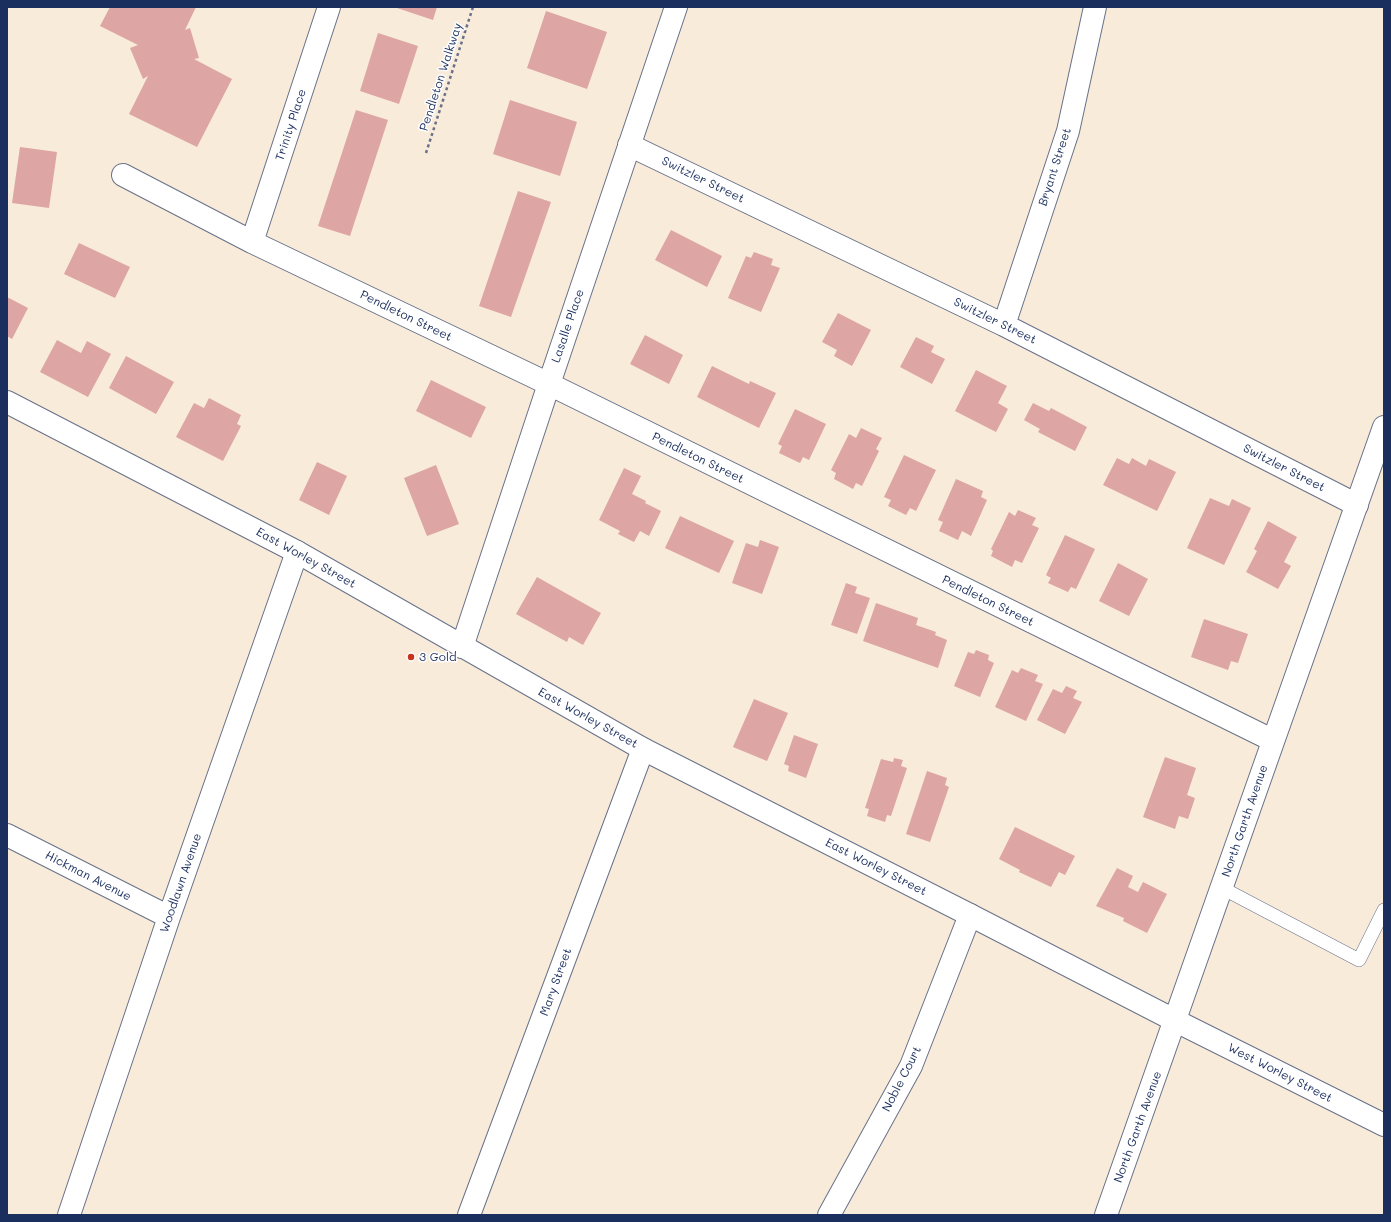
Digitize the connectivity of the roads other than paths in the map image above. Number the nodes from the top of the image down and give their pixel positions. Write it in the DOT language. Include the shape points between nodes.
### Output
graph roads {
  1 [pos="329,7"];
  2 [pos="676,7"];
  3 [pos="1096,7"];
  4 [pos="629,145"];
  5 [pos="123,175"];
  6 [pos="252,242"];
  7 [pos="1004,325"];
  8 [pos="549,384"];
  9 [pos="7,402"];
  10 [pos="1384,427"];
  11 [pos="1357,505"];
  12 [pos="298,552"];
  13 [pos="462,647"];
  14 [pos="1272,740"];
  15 [pos="643,749"];
  16 [pos="7,835"];
  17 [pos="1222,888"];
  18 [pos="1384,910"];
  19 [pos="970,914"];
  20 [pos="169,917"];
  21 [pos="1176,1021"];
  22 [pos="1384,1125"];
  23 [pos="69,1215"];
  24 [pos="469,1215"];
  25 [pos="829,1215"];
  26 [pos="1106,1215"];
  1 -- 6 [label="street, Trinity Place"];
  2 -- 4 [label="street, Lasalle Place"];
  3 -- 7 [label="street, Bryant Street" via="1068,131"];
  4 -- 7 [label="street, Switzler Street"];
  4 -- 8 [label="street, Lasalle Place"];
  5 -- 6 [label="street, Pendleton Street"];
  6 -- 8 [label="street, Pendleton Street"];
  7 -- 11 [label="street, Switzler Street"];
  8 -- 13 [label="street, Lasalle Place"];
  8 -- 14 [label="street, Pendleton Street"];
  9 -- 12 [label="street, East Worley Street"];
  10 -- 11 [label="street, North Garth Avenue"];
  11 -- 14 [label="street, North Garth Avenue"];
  12 -- 13 [label="street, East Worley Street"];
  12 -- 20 [label="street, Woodlawn Avenue"];
  13 -- 15 [label="street, East Worley Street"];
  14 -- 17 [label="street, North Garth Avenue"];
  15 -- 19 [label="street, East Worley Street"];
  15 -- 24 [label="street, Mary Street"];
  16 -- 20 [label="street, Hickman Avenue"];
  17 -- 18 [label="lane" via="1359,960"];
  17 -- 21 [label="street, North Garth Avenue"];
  19 -- 21 [label="street, East Worley Street"];
  19 -- 25 [label="street, Noble Court" via="911,1066"];
  20 -- 23 [label="street, Woodlawn Avenue"];
  21 -- 22 [label="street, West Worley Street"];
  21 -- 26 [label="street, North Garth Avenue"];
}
